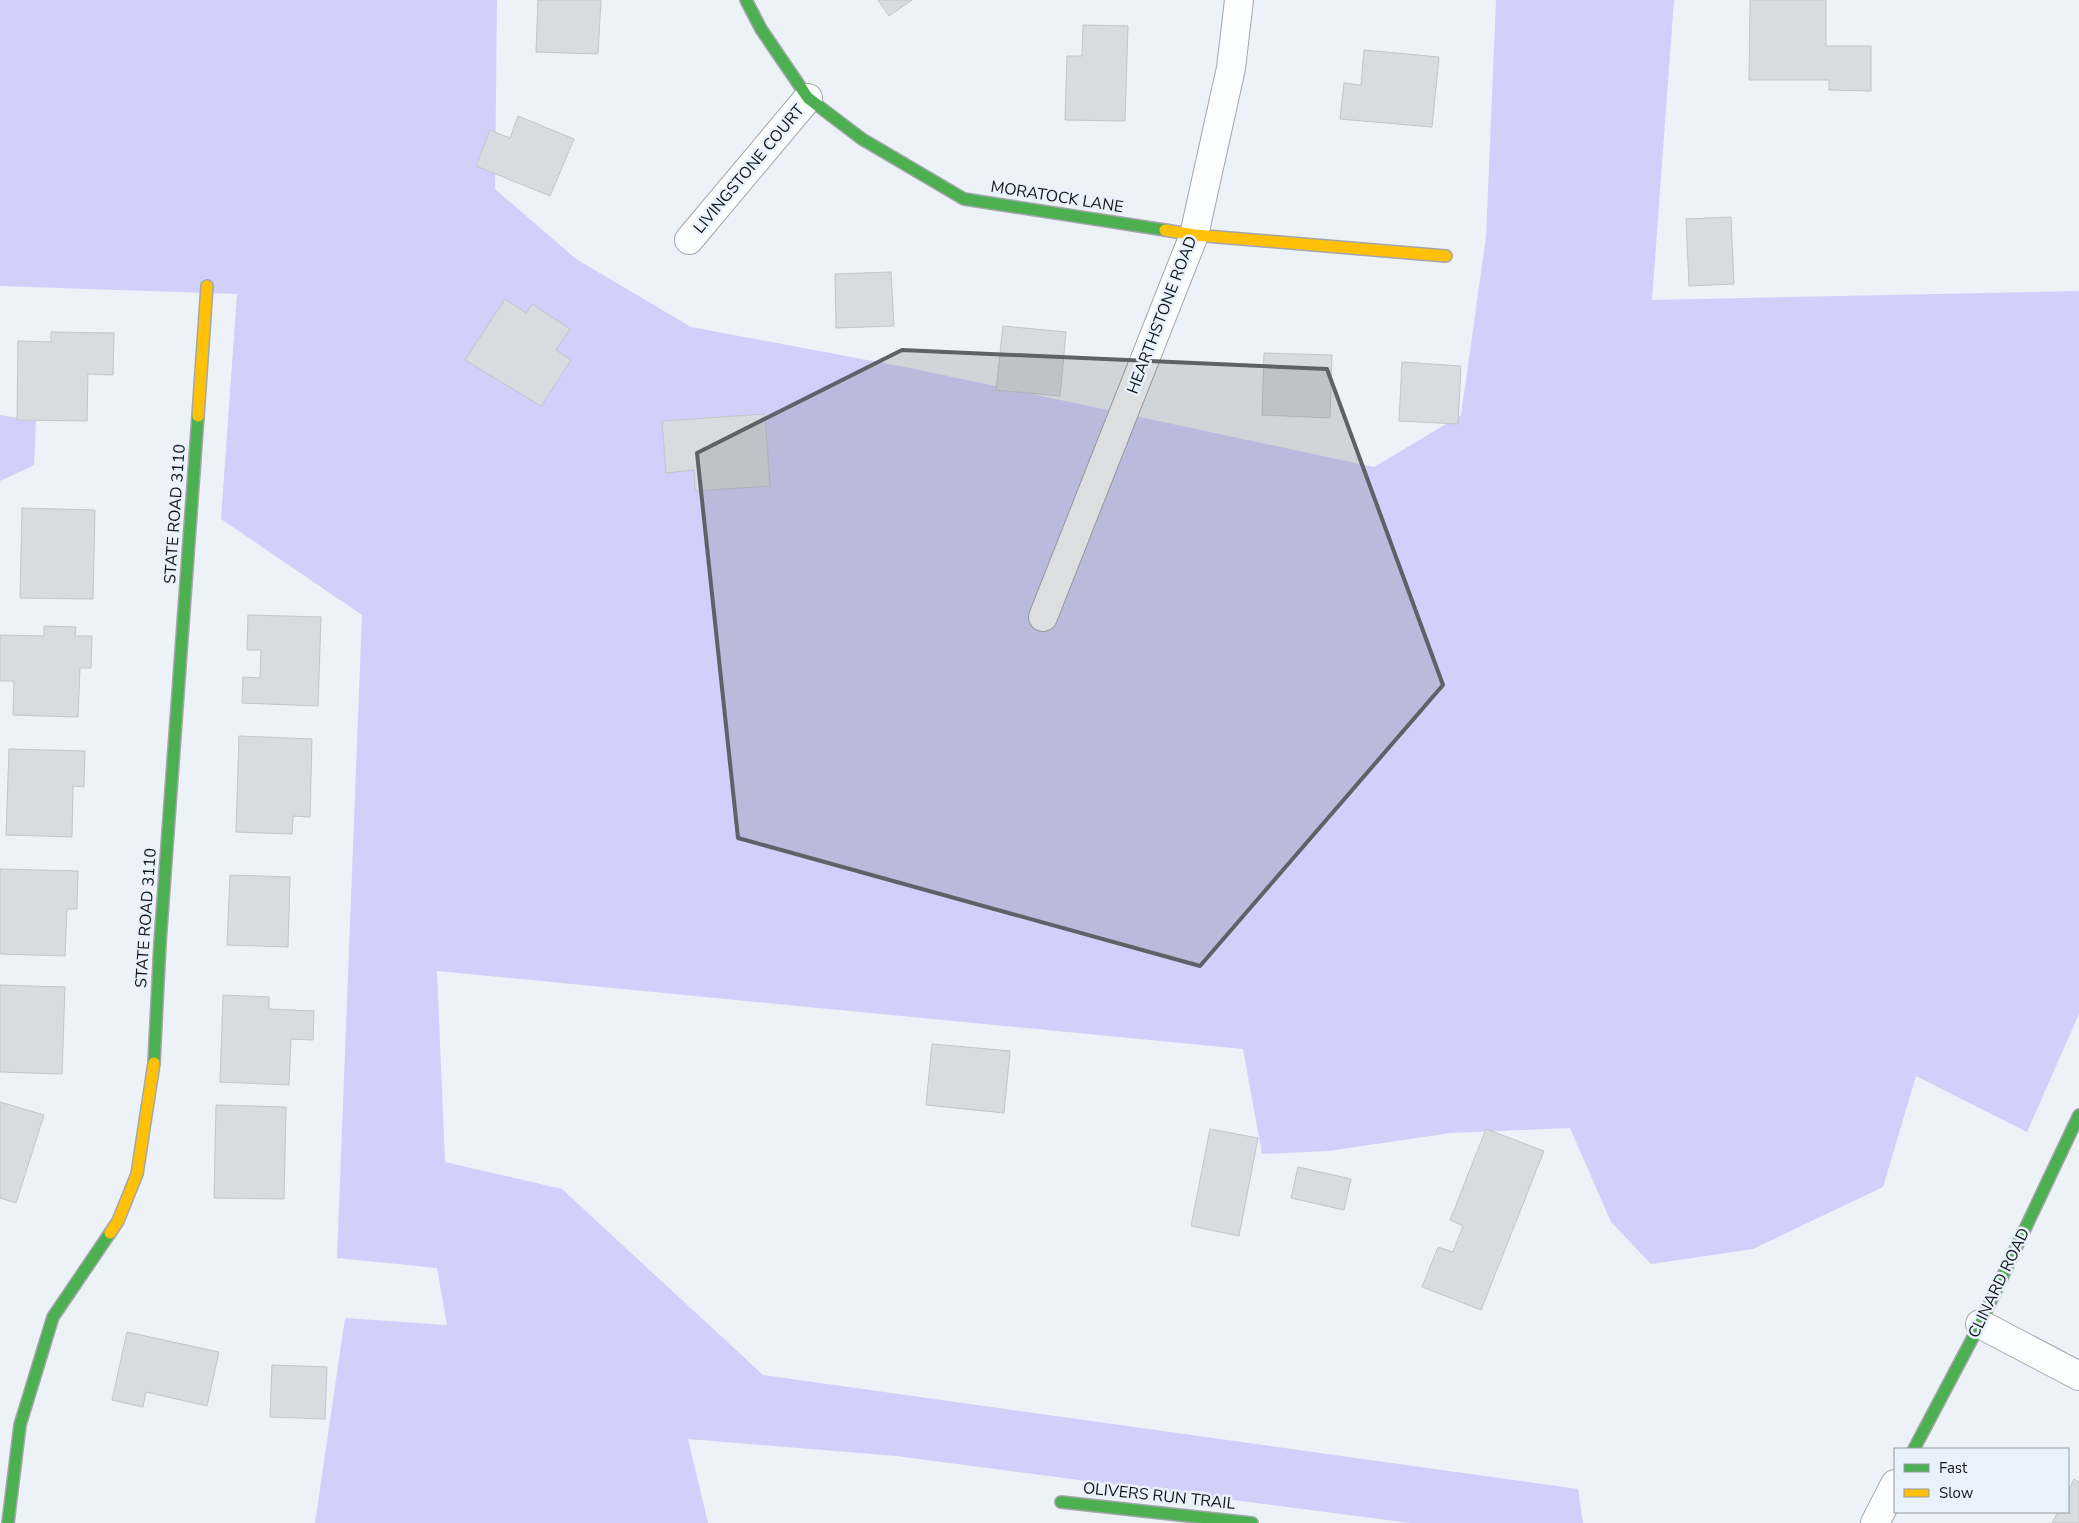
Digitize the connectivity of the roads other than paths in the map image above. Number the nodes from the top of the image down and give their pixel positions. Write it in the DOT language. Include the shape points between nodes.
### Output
graph roads {
  1 [pos="746,0"];
  2 [pos="1239,0"];
  3 [pos="808,98"];
  4 [pos="1194,235"];
  5 [pos="689,240"];
  6 [pos="1446,256"];
  7 [pos="207,286"];
  8 [pos="1043,618"];
  9 [pos="2079,1115"];
  10 [pos="1980,1324"];
  11 [pos="2079,1376"];
  12 [pos="1915,1448"];
  13 [pos="1894,1486"];
  14 [pos="1061,1502"];
  15 [pos="8,1523"];
  16 [pos="1252,1523"];
  17 [pos="1875,1523"];
  1 -- 3 [label="street, MORATOCK LANE" via="761,29"];
  2 -- 4 [label="street, HEARTHSTONE ROAD" via="1231,68"];
  3 -- 4 [label="street, MORATOCK LANE" via="862,139 964,199"];
  3 -- 5 [label="street, LIVINGSTONE COURT"];
  4 -- 6 [label="street, MORATOCK LANE"];
  4 -- 8 [label="street, HEARTHSTONE ROAD"];
  7 -- 15 [label="street, STATE ROAD 3110" via="152,1079 136,1174 118,1221 53,1317 20,1425"];
  9 -- 10 [label="street, CLINARD ROAD"];
  10 -- 11 [label="street"];
  10 -- 12 [label="street, CLINARD ROAD"];
  13 -- 17 [label="street"];
  14 -- 16 [label="street, OLIVERS RUN TRAIL"];
}
